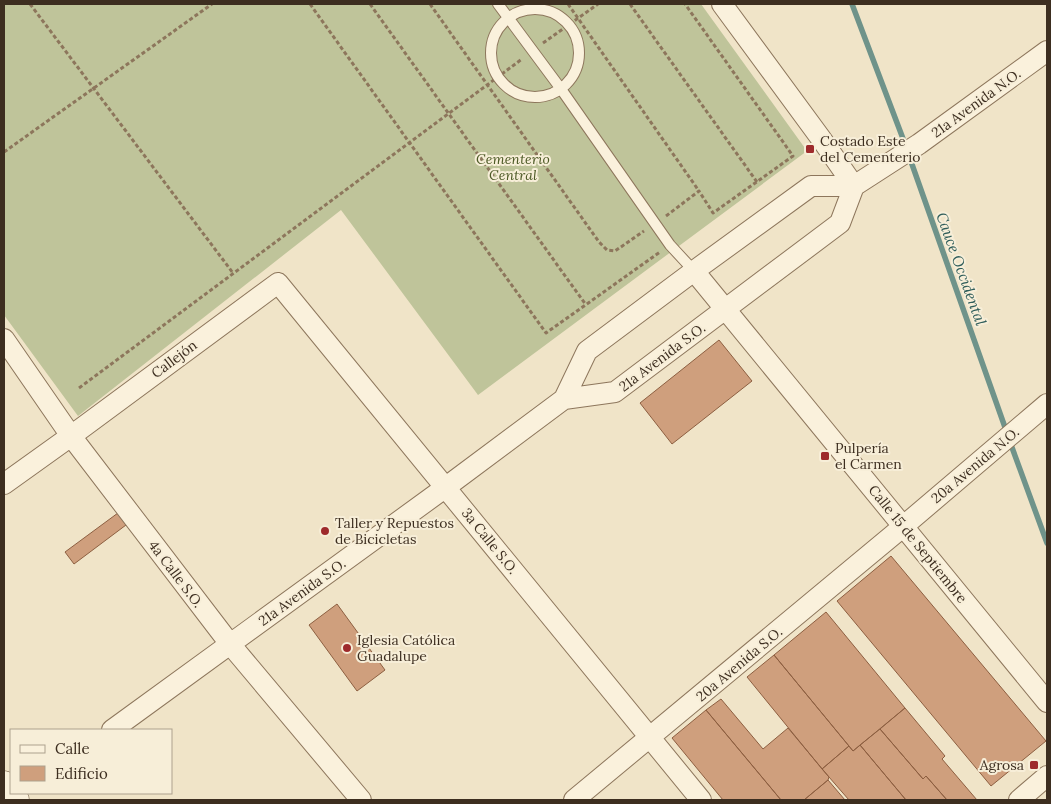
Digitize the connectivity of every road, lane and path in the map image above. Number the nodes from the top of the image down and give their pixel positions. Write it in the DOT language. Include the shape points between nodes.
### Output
graph roads {
  1 [pos="30,4"];
  2 [pos="212,4"];
  3 [pos="310,4"];
  4 [pos="370,4"];
  5 [pos="430,4"];
  6 [pos="498,4"];
  7 [pos="568,4"];
  8 [pos="598,4"];
  9 [pos="630,4"];
  10 [pos="685,4"];
  11 [pos="722,4"];
  12 [pos="508,18"];
  13 [pos="578,18"];
  14 [pos="568,24"];
  15 [pos="532,51"];
  16 [pos="1047,51"];
  17 [pos="498,76"];
  18 [pos="487,84"];
  19 [pos="94,88"];
  20 [pos="561,89"];
  21 [pos="448,113"];
  22 [pos="409,142"];
  23 [pos="4,152"];
  24 [pos="758,182"];
  25 [pos="854,186"];
  26 [pos="699,191"];
  27 [pos="656,223"];
  28 [pos="670,245"];
  29 [pos="694,270"];
  30 [pos="233,273"];
  31 [pos="278,282"];
  32 [pos="586,304"];
  33 [pos="725,309"];
  34 [pos="4,339"];
  35 [pos="79,388"];
  36 [pos="564,399"];
  37 [pos="1047,404"];
  38 [pos="71,436"];
  39 [pos="4,484"];
  40 [pos="446,487"];
  41 [pos="903,526"];
  42 [pos="230,644"];
  43 [pos="1047,702"];
  44 [pos="113,729"];
  45 [pos="651,738"];
  46 [pos="1047,776"];
  47 [pos="361,800"];
  48 [pos="574,800"];
  49 [pos="701,800"];
  50 [pos="1019,800"];
  1 -- 19 [label="path"];
  2 -- 19 [label="path"];
  3 -- 22 [label="path"];
  4 -- 21 [label="path"];
  5 -- 18 [label="path"];
  6 -- 12 [label="lane"];
  7 -- 13 [label="path"];
  8 -- 13 [label="path"];
  9 -- 24 [label="path"];
  10 -- 24 [label="path" via="794,156"];
  11 -- 25 [label="street"];
  12 -- 14 [label="lane" via="533,9 558,16"];
  12 -- 15 [label="lane"];
  12 -- 17 [label="lane" via="497,30 491,44 491,61"];
  13 -- 14 [label="path"];
  13 -- 26 [label="path"];
  14 -- 15 [label="path"];
  14 -- 20 [label="lane" via="579,50 572,77"];
  15 -- 17 [label="path"];
  15 -- 20 [label="lane"];
  16 -- 25 [label="street, 21a Avenida N.O." via="919,144"];
  17 -- 18 [label="path"];
  17 -- 20 [label="lane" via="507,88 520,95 550,95"];
  18 -- 21 [label="path"];
  18 -- 27 [label="path" via="607,250 616,251"];
  19 -- 23 [label="path"];
  19 -- 30 [label="path"];
  20 -- 27 [label="lane"];
  21 -- 22 [label="path"];
  21 -- 32 [label="path"];
  22 -- 30 [label="path"];
  22 -- 32 [label="path" via="546,333"];
  24 -- 26 [label="path" via="713,213"];
  25 -- 29 [label="street" via="811,186"];
  25 -- 33 [label="street" via="840,223"];
  26 -- 27 [label="path"];
  27 -- 28 [label="lane"];
  28 -- 29 [label="lane"];
  28 -- 32 [label="path"];
  29 -- 33 [label="street, Calle 15 de Septiembre"];
  29 -- 36 [label="street, 21a Avenida S.O." via="587,351"];
  30 -- 35 [label="path"];
  31 -- 38 [label="street, Callejón"];
  31 -- 40 [label="street, 3a Calle S.O."];
  33 -- 36 [label="street, 21a Avenida S.O." via="615,392"];
  33 -- 41 [label="street, Calle 15 de Septiembre"];
  34 -- 38 [label="street, 4a Calle S.O."];
  36 -- 40 [label="street, 21a Avenida S.O."];
  37 -- 41 [label="street, 20a Avenida N.O."];
  38 -- 39 [label="street, Callejón"];
  38 -- 42 [label="street, 4a Calle S.O."];
  40 -- 42 [label="street, 21a Avenida S.O."];
  40 -- 45 [label="street, 3a Calle S.O."];
  41 -- 43 [label="street, Calle 15 de Septiembre"];
  41 -- 45 [label="street, 20a Avenida S.O."];
  42 -- 44 [label="street, 21a Avenida S.O."];
  42 -- 47 [label="street, 4a Calle S.O."];
  45 -- 48 [label="street, 20a Avenida S.O."];
  45 -- 49 [label="street, 3a Calle S.O."];
  46 -- 50 [label="street"];
}
